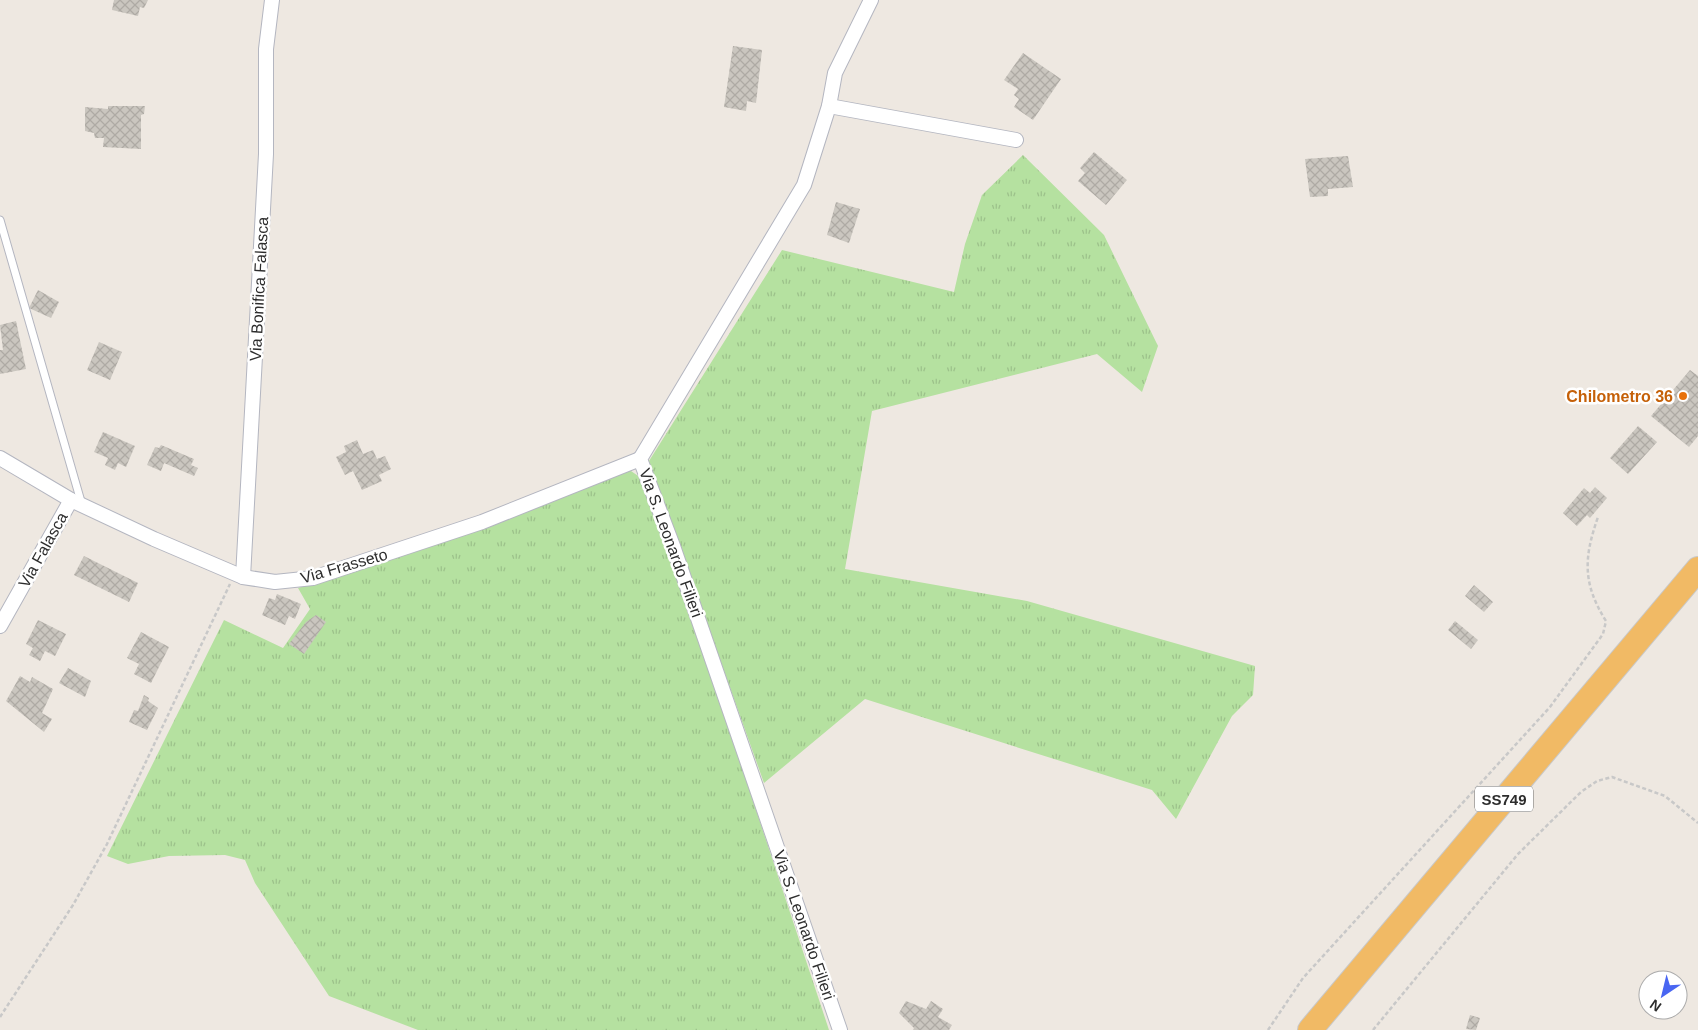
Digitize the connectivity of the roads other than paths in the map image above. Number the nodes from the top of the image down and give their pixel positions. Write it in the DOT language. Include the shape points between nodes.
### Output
graph roads {
  1 [pos="272,0"];
  2 [pos="871,0"];
  3 [pos="830,106"];
  4 [pos="1016,140"];
  5 [pos="0,220"];
  6 [pos="0,458"];
  7 [pos="640,459"];
  8 [pos="76,503"];
  9 [pos="1698,569"];
  10 [pos="239,576"];
  11 [pos="0,626"];
  12 [pos="840,1030"];
  13 [pos="1310,1030"];
  1 -- 10 [label="street, Via Bonifica Falasca" via="266,48 266,154"];
  2 -- 3 [label="street, Via S. Leonardo Filieri" via="835,73"];
  3 -- 4 [label="street"];
  3 -- 7 [label="street, Via S. Leonardo Filieri" via="804,185"];
  5 -- 8 [label="lane"];
  6 -- 8 [label="street, Via Frasseto"];
  7 -- 10 [label="street, Via Frasseto" via="482,522 313,578 275,582"];
  7 -- 12 [label="street, Via S. Leonardo Filieri"];
  8 -- 10 [label="street, Via Frasseto"];
  8 -- 11 [label="street, Via Falasca"];
  9 -- 13 [label="highway, SS749"];
}
